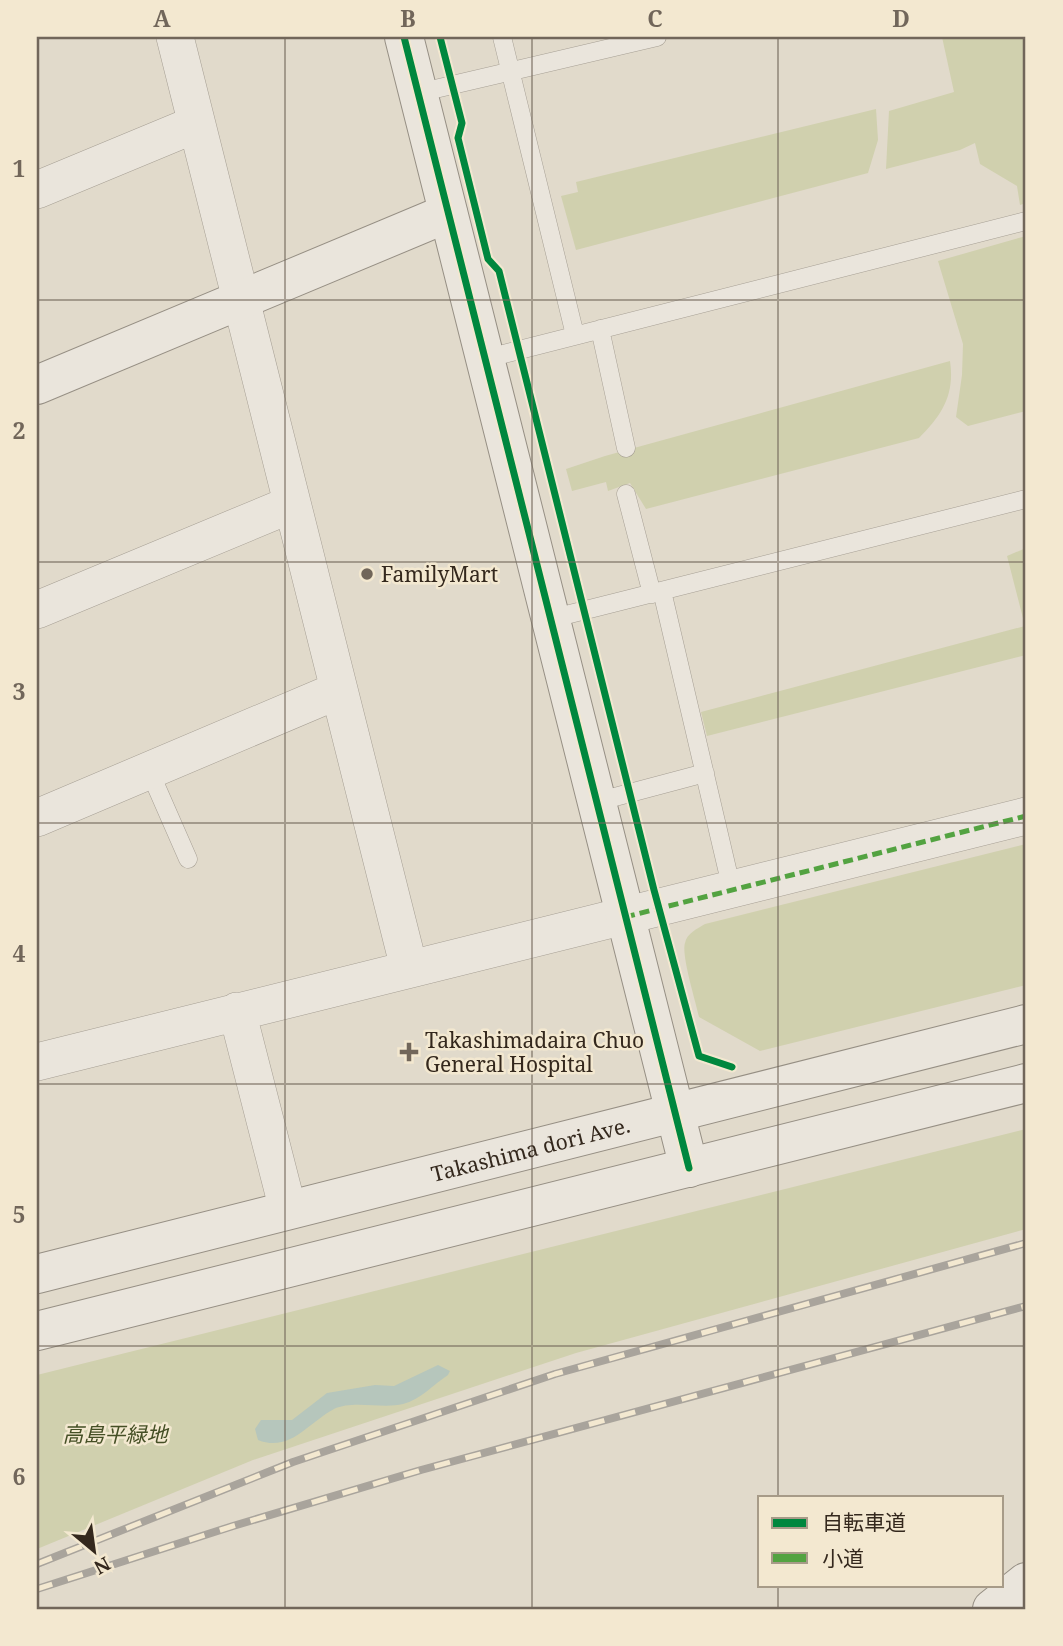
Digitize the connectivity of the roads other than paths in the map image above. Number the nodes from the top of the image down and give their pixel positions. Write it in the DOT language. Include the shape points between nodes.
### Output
graph roads {
  1 [pos="175,37"];
  2 [pos="404,37"];
  3 [pos="502,37"];
  4 [pos="657,37"];
  5 [pos="511,71"];
  6 [pos="418,93"];
  7 [pos="196,124"];
  8 [pos="37,190"];
  9 [pos="448,213"];
  10 [pos="1026,221"];
  11 [pos="241,299"];
  12 [pos="600,329"];
  13 [pos="575,335"];
  14 [pos="484,359"];
  15 [pos="37,385"];
  16 [pos="626,448"];
  17 [pos="626,494"];
  18 [pos="1026,499"];
  19 [pos="292,504"];
  20 [pos="657,593"];
  21 [pos="37,610"];
  22 [pos="550,620"];
  23 [pos="339,690"];
  24 [pos="149,770"];
  25 [pos="705,773"];
  26 [pos="596,802"];
  27 [pos="1026,816"];
  28 [pos="37,818"];
  29 [pos="188,859"];
  30 [pos="732,890"];
  31 [pos="625,917"];
  32 [pos="409,968"];
  33 [pos="237,1011"];
  34 [pos="1026,1024"];
  35 [pos="37,1062"];
  36 [pos="1026,1083"];
  37 [pos="674,1112"];
  38 [pos="688,1168"];
  39 [pos="288,1210"];
  40 [pos="37,1274"];
  41 [pos="37,1331"];
  42 [pos="1026,1582"];
  43 [pos="992,1609"];
  1 -- 7 [label="street"];
  2 -- 6 [label="main road"];
  3 -- 5 [label="lane"];
  4 -- 5 [label="lane"];
  5 -- 6 [label="lane"];
  5 -- 13 [label="lane"];
  6 -- 9 [label="main road"];
  7 -- 8 [label="street"];
  7 -- 11 [label="street"];
  9 -- 11 [label="main road"];
  9 -- 14 [label="main road"];
  10 -- 12 [label="lane"];
  11 -- 15 [label="main road"];
  11 -- 19 [label="street"];
  12 -- 13 [label="lane"];
  12 -- 16 [label="lane"];
  13 -- 14 [label="lane"];
  14 -- 22 [label="main road"];
  17 -- 20 [label="lane"];
  18 -- 20 [label="lane"];
  19 -- 21 [label="street"];
  19 -- 23 [label="street"];
  20 -- 22 [label="lane"];
  20 -- 25 [label="lane"];
  22 -- 26 [label="main road"];
  23 -- 24 [label="street"];
  23 -- 32 [label="street"];
  24 -- 28 [label="street"];
  24 -- 29 [label="lane"];
  25 -- 26 [label="lane"];
  25 -- 30 [label="lane"];
  26 -- 31 [label="main road"];
  27 -- 30 [label="street"];
  30 -- 31 [label="street"];
  31 -- 32 [label="street"];
  31 -- 37 [label="main road"];
  32 -- 33 [label="street"];
  33 -- 35 [label="street"];
  33 -- 39 [label="street"];
  34 -- 37 [label="main road, Takashima dori Ave."];
  36 -- 38 [label="main road"];
  37 -- 38 [label="main road"];
  37 -- 39 [label="main road, Takashima dori Ave."];
  38 -- 41 [label="main road"];
  39 -- 40 [label="main road, Takashima dori Ave."];
  42 -- 43 [label="main road"];
}
